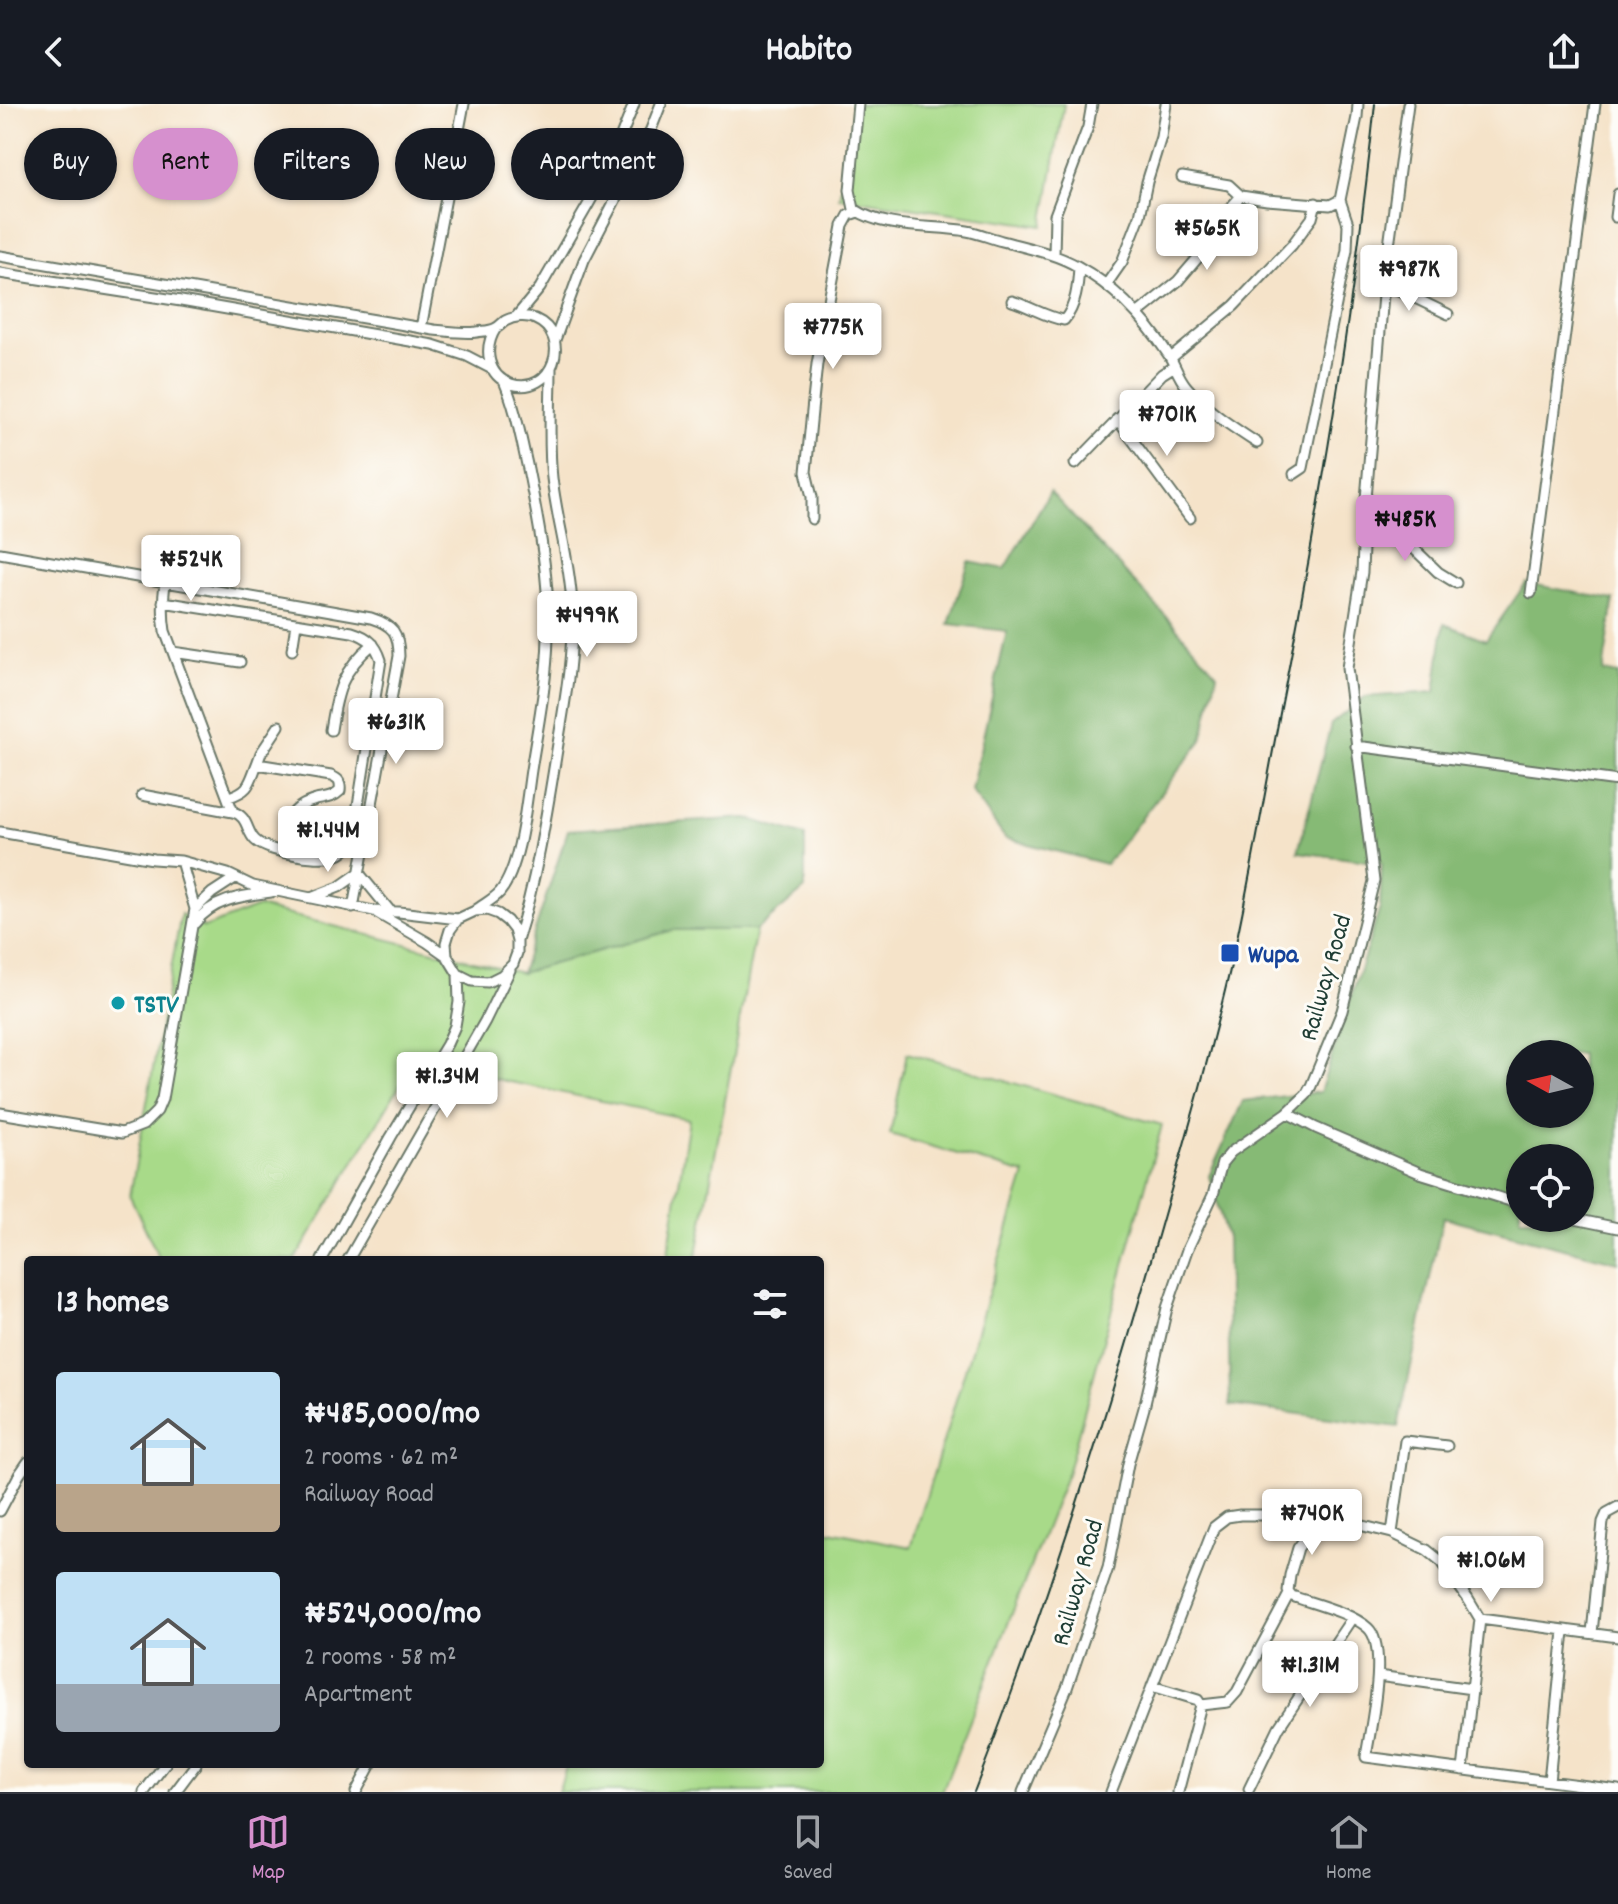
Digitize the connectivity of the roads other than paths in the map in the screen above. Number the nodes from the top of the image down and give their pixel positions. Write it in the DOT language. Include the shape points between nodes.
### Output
graph roads {
  1 [pos="464,104"];
  2 [pos="634,104"];
  3 [pos="661,104"];
  4 [pos="858,104"];
  5 [pos="1092,104"];
  6 [pos="1166,104"];
  7 [pos="1358,104"];
  8 [pos="1408,104"];
  9 [pos="1595,104"];
  10 [pos="1182,177"];
  11 [pos="1618,194"];
  12 [pos="1241,196"];
  13 [pos="1340,200"];
  14 [pos="1316,203"];
  15 [pos="858,212"];
  16 [pos="1618,217"];
  17 [pos="1054,255"];
  18 [pos="0,256"];
  19 [pos="1079,267"];
  20 [pos="0,273"];
  21 [pos="1384,283"];
  22 [pos="1106,285"];
  23 [pos="1012,301"];
  24 [pos="1137,314"];
  25 [pos="1448,314"];
  26 [pos="516,317"];
  27 [pos="421,328"];
  28 [pos="496,328"];
  29 [pos="555,340"];
  30 [pos="1172,363"];
  31 [pos="551,368"];
  32 [pos="492,369"];
  33 [pos="504,381"];
  34 [pos="1117,419"];
  35 [pos="1257,443"];
  36 [pos="1075,464"];
  37 [pos="1294,474"];
  38 [pos="1190,518"];
  39 [pos="812,519"];
  40 [pos="1364,523"];
  41 [pos="0,553"];
  42 [pos="165,582"];
  43 [pos="1456,583"];
  44 [pos="1531,593"];
  45 [pos="163,602"];
  46 [pos="296,624"];
  47 [pos="373,644"];
  48 [pos="292,650"];
  49 [pos="173,652"];
  50 [pos="240,662"];
  51 [pos="279,726"];
  52 [pos="331,730"];
  53 [pos="1356,746"];
  54 [pos="257,764"];
  55 [pos="1618,781"];
  56 [pos="142,795"];
  57 [pos="229,797"];
  58 [pos="233,812"];
  59 [pos="0,832"];
  60 [pos="283,852"];
  61 [pos="181,861"];
  62 [pos="359,873"];
  63 [pos="235,878"];
  64 [pos="276,892"];
  65 [pos="310,898"];
  66 [pos="353,908"];
  67 [pos="195,909"];
  68 [pos="374,911"];
  69 [pos="475,911"];
  70 [pos="391,912"];
  71 [pos="458,919"];
  72 [pos="192,926"];
  73 [pos="517,941"];
  74 [pos="447,956"];
  75 [pos="513,964"];
  76 [pos="458,974"];
  77 [pos="0,1113"];
  78 [pos="1287,1113"];
  79 [pos="1506,1200"];
  80 [pos="1594,1223"];
  81 [pos="1618,1228"];
  82 [pos="324,1256"];
  83 [pos="350,1256"];
  84 [pos="1447,1446"];
  85 [pos="24,1468"];
  86 [pos="1618,1507"];
  87 [pos="0,1511"];
  88 [pos="1320,1518"];
  89 [pos="1392,1533"];
  90 [pos="1289,1594"];
  91 [pos="1352,1618"];
  92 [pos="1480,1619"];
  93 [pos="1564,1631"];
  94 [pos="1592,1633"];
  95 [pos="1618,1637"];
  96 [pos="1378,1676"];
  97 [pos="1152,1686"];
  98 [pos="1472,1689"];
  99 [pos="1201,1705"];
  100 [pos="162,1768"];
  101 [pos="193,1768"];
  102 [pos="369,1768"];
  103 [pos="1463,1770"];
  104 [pos="1549,1781"];
  105 [pos="1249,1789"];
  106 [pos="1618,1790"];
  107 [pos="144,1792"];
  108 [pos="175,1792"];
  109 [pos="356,1792"];
  110 [pos="1023,1792"];
  111 [pos="1111,1792"];
  112 [pos="1178,1792"];
  1 -- 27 [label="street"];
  2 -- 26 [label="street" via="608,169 540,288"];
  3 -- 29 [label="street" via="584,260"];
  4 -- 15 [label="street" via="850,190"];
  5 -- 17 [label="street" via="1055,215"];
  6 -- 22 [label="street" via="1140,216 1122,262"];
  7 -- 13 [label="street"];
  8 -- 21 [label="street, Railway Road"];
  9 -- 44 [label="street"];
  10 -- 12 [label="street" via="1229,185"];
  11 -- 16 [label="street"];
  12 -- 14 [label="street"];
  12 -- 24 [label="street" via="1220,232 1178,281"];
  13 -- 14 [label="street"];
  13 -- 37 [label="street" via="1348,224 1347,250 1303,468"];
  14 -- 30 [label="street" via="1292,245"];
  15 -- 17 [label="street" via="924,228 969,231"];
  15 -- 39 [label="street" via="843,226 817,364 806,472"];
  17 -- 19 [label="street"];
  18 -- 27 [label="street"];
  19 -- 22 [label="street"];
  19 -- 23 [label="street" via="1068,318 1057,319"];
  20 -- 32 [label="street" via="433,345"];
  21 -- 25 [label="street"];
  21 -- 40 [label="street, Railway Road"];
  22 -- 24 [label="street"];
  24 -- 30 [label="street"];
  26 -- 28 [label="street"];
  26 -- 29 [label="street" via="536,319"];
  27 -- 28 [label="street" via="472,333"];
  28 -- 32 [label="street" via="487,348"];
  29 -- 31 [label="street"];
  30 -- 34 [label="street"];
  30 -- 35 [label="street" via="1209,409"];
  31 -- 33 [label="street" via="537,383"];
  31 -- 73 [label="street" via="550,449 570,573 572,639 547,811"];
  32 -- 33 [label="street"];
  33 -- 69 [label="street" via="518,422 542,546 548,637 515,864 498,895"];
  34 -- 36 [label="street"];
  34 -- 38 [label="street"];
  40 -- 43 [label="street" via="1404,539"];
  40 -- 53 [label="street, Railway Road" via="1347,668"];
  41 -- 42 [label="street"];
  42 -- 45 [label="street"];
  42 -- 62 [label="street" via="371,618 393,629 399,656"];
  45 -- 46 [label="street"];
  45 -- 49 [label="street"];
  46 -- 47 [label="street" via="352,632"];
  46 -- 48 [label="street"];
  47 -- 52 [label="street" via="344,678"];
  47 -- 60 [label="street" via="381,660 353,839 340,855 328,859"];
  49 -- 50 [label="street"];
  49 -- 57 [label="street"];
  51 -- 54 [label="street"];
  53 -- 55 [label="street"];
  53 -- 78 [label="street, Railway Road" via="1374,881 1342,1011 1311,1086"];
  54 -- 57 [label="street" via="243,792"];
  54 -- 60 [label="street" via="331,776 340,783 335,796 294,810"];
  56 -- 58 [label="street"];
  57 -- 58 [label="street"];
  58 -- 60 [label="street" via="246,823 252,838"];
  59 -- 61 [label="street"];
  61 -- 63 [label="street"];
  61 -- 67 [label="street"];
  62 -- 65 [label="street"];
  62 -- 66 [label="street"];
  62 -- 70 [label="street"];
  63 -- 64 [label="street"];
  63 -- 67 [label="street"];
  64 -- 65 [label="street"];
  64 -- 72 [label="street" via="229,899"];
  65 -- 66 [label="street"];
  66 -- 68 [label="street"];
  67 -- 72 [label="street"];
  68 -- 70 [label="street"];
  68 -- 74 [label="street"];
  69 -- 71 [label="street"];
  69 -- 73 [label="street" via="498,914"];
  70 -- 71 [label="street"];
  71 -- 74 [label="street" via="446,943"];
  72 -- 77 [label="street" via="162,1099 150,1119 122,1133"];
  73 -- 75 [label="street"];
  74 -- 76 [label="street"];
  75 -- 76 [label="street" via="488,982"];
  75 -- 83 [label="street"];
  76 -- 82 [label="street" via="459,1002 447,1044"];
  78 -- 79 [label="street" via="1420,1173"];
  78 -- 110 [label="street, Railway Road" via="1222,1163 1187,1250 1128,1464 1108,1568 1067,1688"];
  80 -- 81 [label="street"];
  84 -- 89 [label="street" via="1405,1441"];
  85 -- 87 [label="street"];
  86 -- 94 [label="street" via="1603,1522"];
  88 -- 89 [label="street"];
  88 -- 90 [label="street" via="1298,1548"];
  88 -- 97 [label="street" via="1240,1515 1221,1520"];
  89 -- 92 [label="street" via="1442,1562"];
  90 -- 91 [label="street"];
  90 -- 99 [label="street" via="1237,1692 1228,1702"];
  91 -- 96 [label="street" via="1370,1629 1379,1652"];
  91 -- 105 [label="street" via="1279,1727"];
  92 -- 93 [label="street"];
  92 -- 98 [label="street"];
  93 -- 94 [label="street"];
  93 -- 104 [label="street"];
  94 -- 95 [label="street"];
  96 -- 98 [label="street"];
  96 -- 103 [label="street" via="1366,1757"];
  97 -- 99 [label="street"];
  97 -- 111 [label="street"];
  98 -- 103 [label="street"];
  99 -- 112 [label="street"];
  100 -- 107 [label="street"];
  101 -- 108 [label="street"];
  102 -- 109 [label="street"];
  103 -- 104 [label="street"];
  104 -- 106 [label="street"];
}
